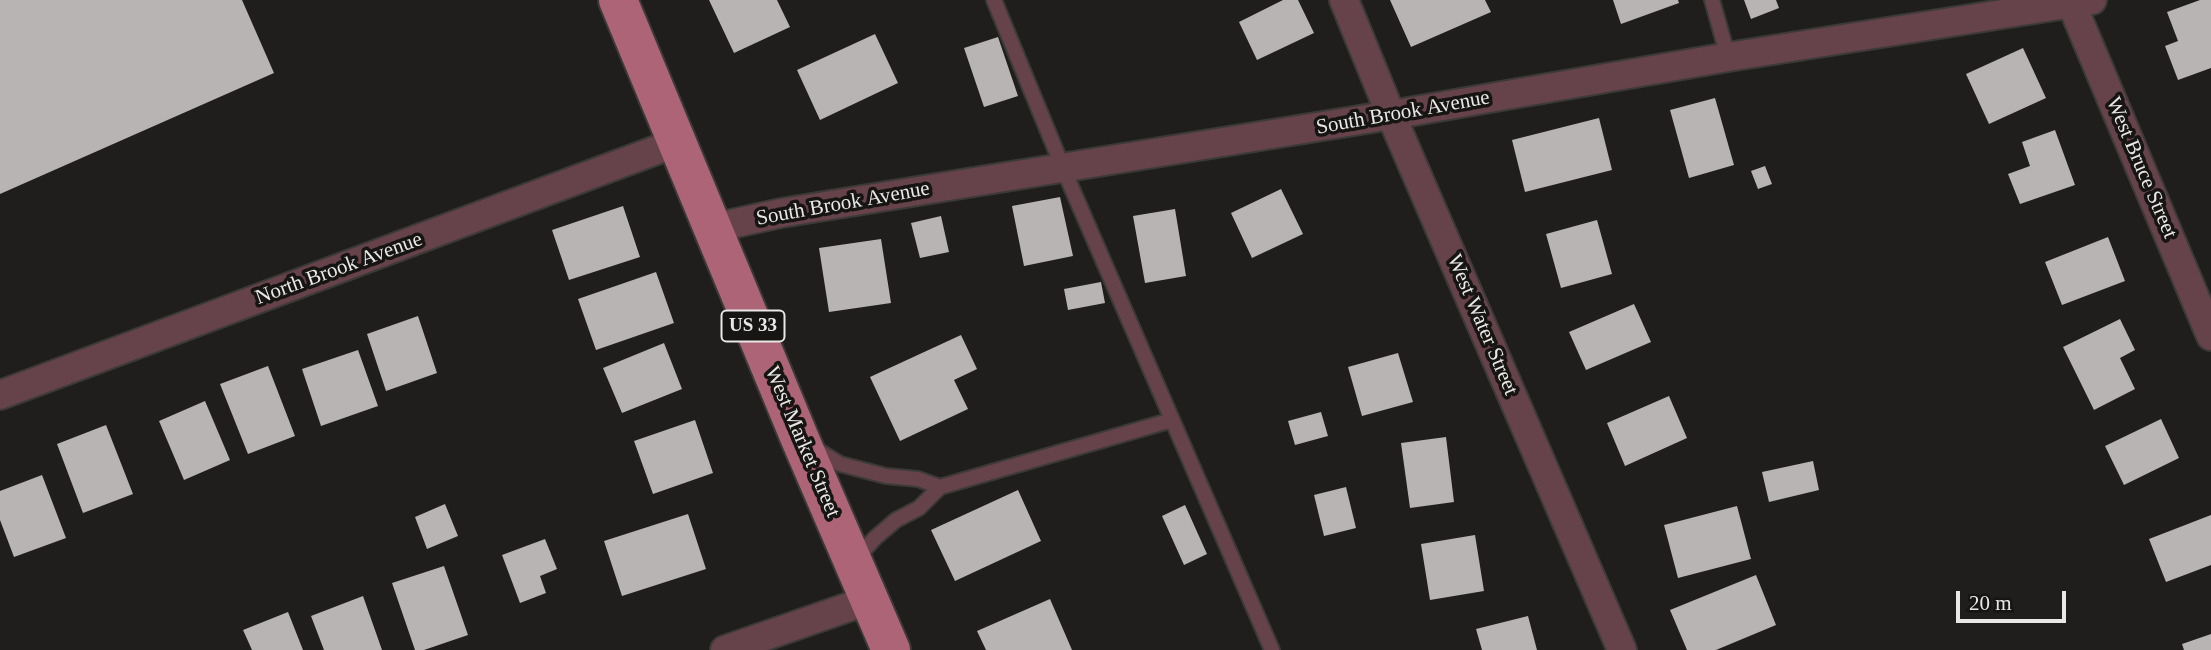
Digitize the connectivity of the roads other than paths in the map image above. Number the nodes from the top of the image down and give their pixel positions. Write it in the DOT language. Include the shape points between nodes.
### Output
graph roads {
  1 [pos="618,0"];
  2 [pos="993,0"];
  3 [pos="1344,0"];
  4 [pos="1712,0"];
  5 [pos="2078,1"];
  6 [pos="1728,57"];
  7 [pos="1391,115"];
  8 [pos="678,142"];
  9 [pos="1063,168"];
  10 [pos="713,228"];
  11 [pos="2211,336"];
  12 [pos="0,395"];
  13 [pos="1172,420"];
  14 [pos="800,439"];
  15 [pos="940,486"];
  16 [pos="853,562"];
  17 [pos="869,600"];
  18 [pos="725,650"];
  19 [pos="891,650"];
  20 [pos="1272,650"];
  21 [pos="1622,650"];
  1 -- 8 [label="main road, West Market Street / US 33"];
  2 -- 9 [label="lane"];
  3 -- 7 [label="street, West Water Street"];
  4 -- 6 [label="lane"];
  5 -- 6 [label="street, South Brook Avenue"];
  5 -- 11 [label="street, West Bruce Street"];
  6 -- 7 [label="street, South Brook Avenue"];
  7 -- 9 [label="street, South Brook Avenue"];
  7 -- 21 [label="street, West Water Street"];
  8 -- 10 [label="main road, West Market Street / US 33"];
  8 -- 12 [label="street, North Brook Avenue"];
  9 -- 10 [label="street, South Brook Avenue"];
  9 -- 13 [label="lane"];
  10 -- 14 [label="main road, West Market Street / US 33"];
  13 -- 15 [label="lane"];
  13 -- 20 [label="lane"];
  14 -- 15 [label="lane" via="840,464"];
  14 -- 16 [label="main road, West Market Street / US 33"];
  15 -- 16 [label="lane" via="919,508 875,538"];
  16 -- 17 [label="main road, West Market Street / US 33"];
  17 -- 18 [label="street"];
  17 -- 19 [label="main road, West Market Street / US 33"];
}
